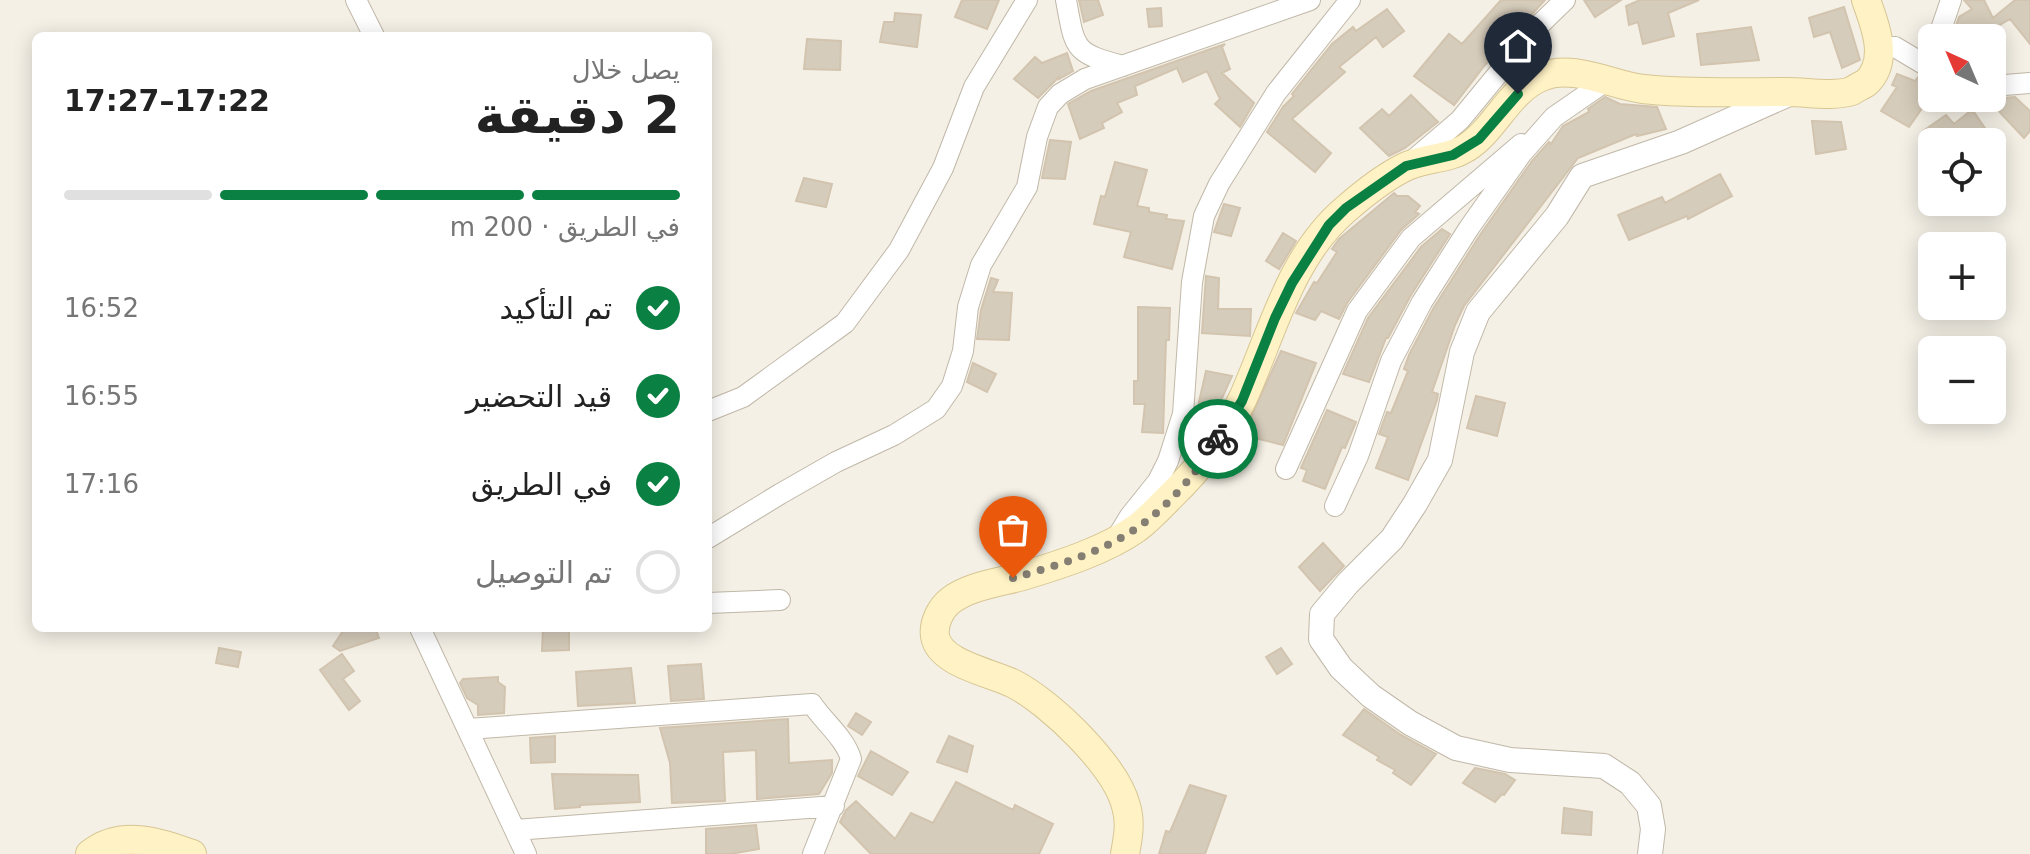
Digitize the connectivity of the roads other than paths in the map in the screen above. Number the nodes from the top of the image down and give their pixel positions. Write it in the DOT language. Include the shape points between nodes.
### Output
graph roads {
  1 [pos="356,0"];
  2 [pos="1027,0"];
  3 [pos="1066,0"];
  4 [pos="1310,0"];
  5 [pos="1350,0"];
  6 [pos="1565,0"];
  7 [pos="1866,0"];
  8 [pos="1951,0"];
  9 [pos="1943,24"];
  10 [pos="372,32"];
  11 [pos="1879,48"];
  12 [pos="1918,61"];
  13 [pos="1123,66"];
  14 [pos="1606,81"];
  15 [pos="2030,83"];
  16 [pos="2006,85"];
  17 [pos="1794,92"];
  18 [pos="1544,128"];
  19 [pos="1406,166"];
  20 [pos="712,409"];
  21 [pos="1286,469"];
  22 [pos="1335,506"];
  23 [pos="712,536"];
  24 [pos="1116,539"];
  25 [pos="780,600"];
  26 [pos="712,603"];
  27 [pos="422,632"];
  28 [pos="468,729"];
  29 [pos="834,806"];
  30 [pos="515,830"];
  31 [pos="1128,847"];
  32 [pos="90,854"];
  33 [pos="192,854"];
  34 [pos="526,854"];
  35 [pos="813,854"];
  36 [pos="1650,854"];
  1 -- 10 [label="street"];
  2 -- 20 [label="street" via="974,87 943,168 899,250 845,323 743,397"];
  3 -- 13 [label="street" via="1073,38 1083,53"];
  4 -- 13 [label="street"];
  5 -- 24 [label="street" via="1276,93 1204,216 1192,282 1183,414 1158,481"];
  6 -- 19 [label="street" via="1460,120"];
  7 -- 11 [label="main road"];
  8 -- 9 [label="street"];
  11 -- 12 [label="street" via="1895,47"];
  11 -- 17 [label="main road" via="1877,66 1853,91"];
  13 -- 23 [label="street" via="1085,79 1048,107 1027,187 981,265 968,307 963,351 952,386 936,409"];
  14 -- 17 [label="main road" via="1681,91"];
  14 -- 18 [label="street"];
  14 -- 19 [label="main road" via="1567,72 1536,78 1465,149"];
  15 -- 16 [label="street"];
  17 -- 36 [label="street" via="1681,142 1582,176 1557,216 1478,312 1462,352 1440,460 1415,504 1392,539 1322,614 1321,639 1341,668 1410,723 1456,748 1510,760 1604,766 1630,783 1649,806"];
  18 -- 21 [label="street" via="1411,238 1357,311"];
  18 -- 22 [label="street" via="1422,302 1391,361"];
  19 -- 24 [label="main road" via="1329,225 1292,283 1242,401 1215,445 1151,516"];
  24 -- 31 [label="main road" via="1038,571 962,593 941,610 935,636 953,660 1016,685 1086,743 1112,774 1126,806"];
  25 -- 26 [label="street"];
  27 -- 28 [label="street"];
  28 -- 29 [label="street" via="812,704 851,759"];
  28 -- 30 [label="street"];
  29 -- 30 [label="street"];
  29 -- 35 [label="street"];
  30 -- 34 [label="street"];
  32 -- 33 [label="main road" via="119,840 138,838"];
}
